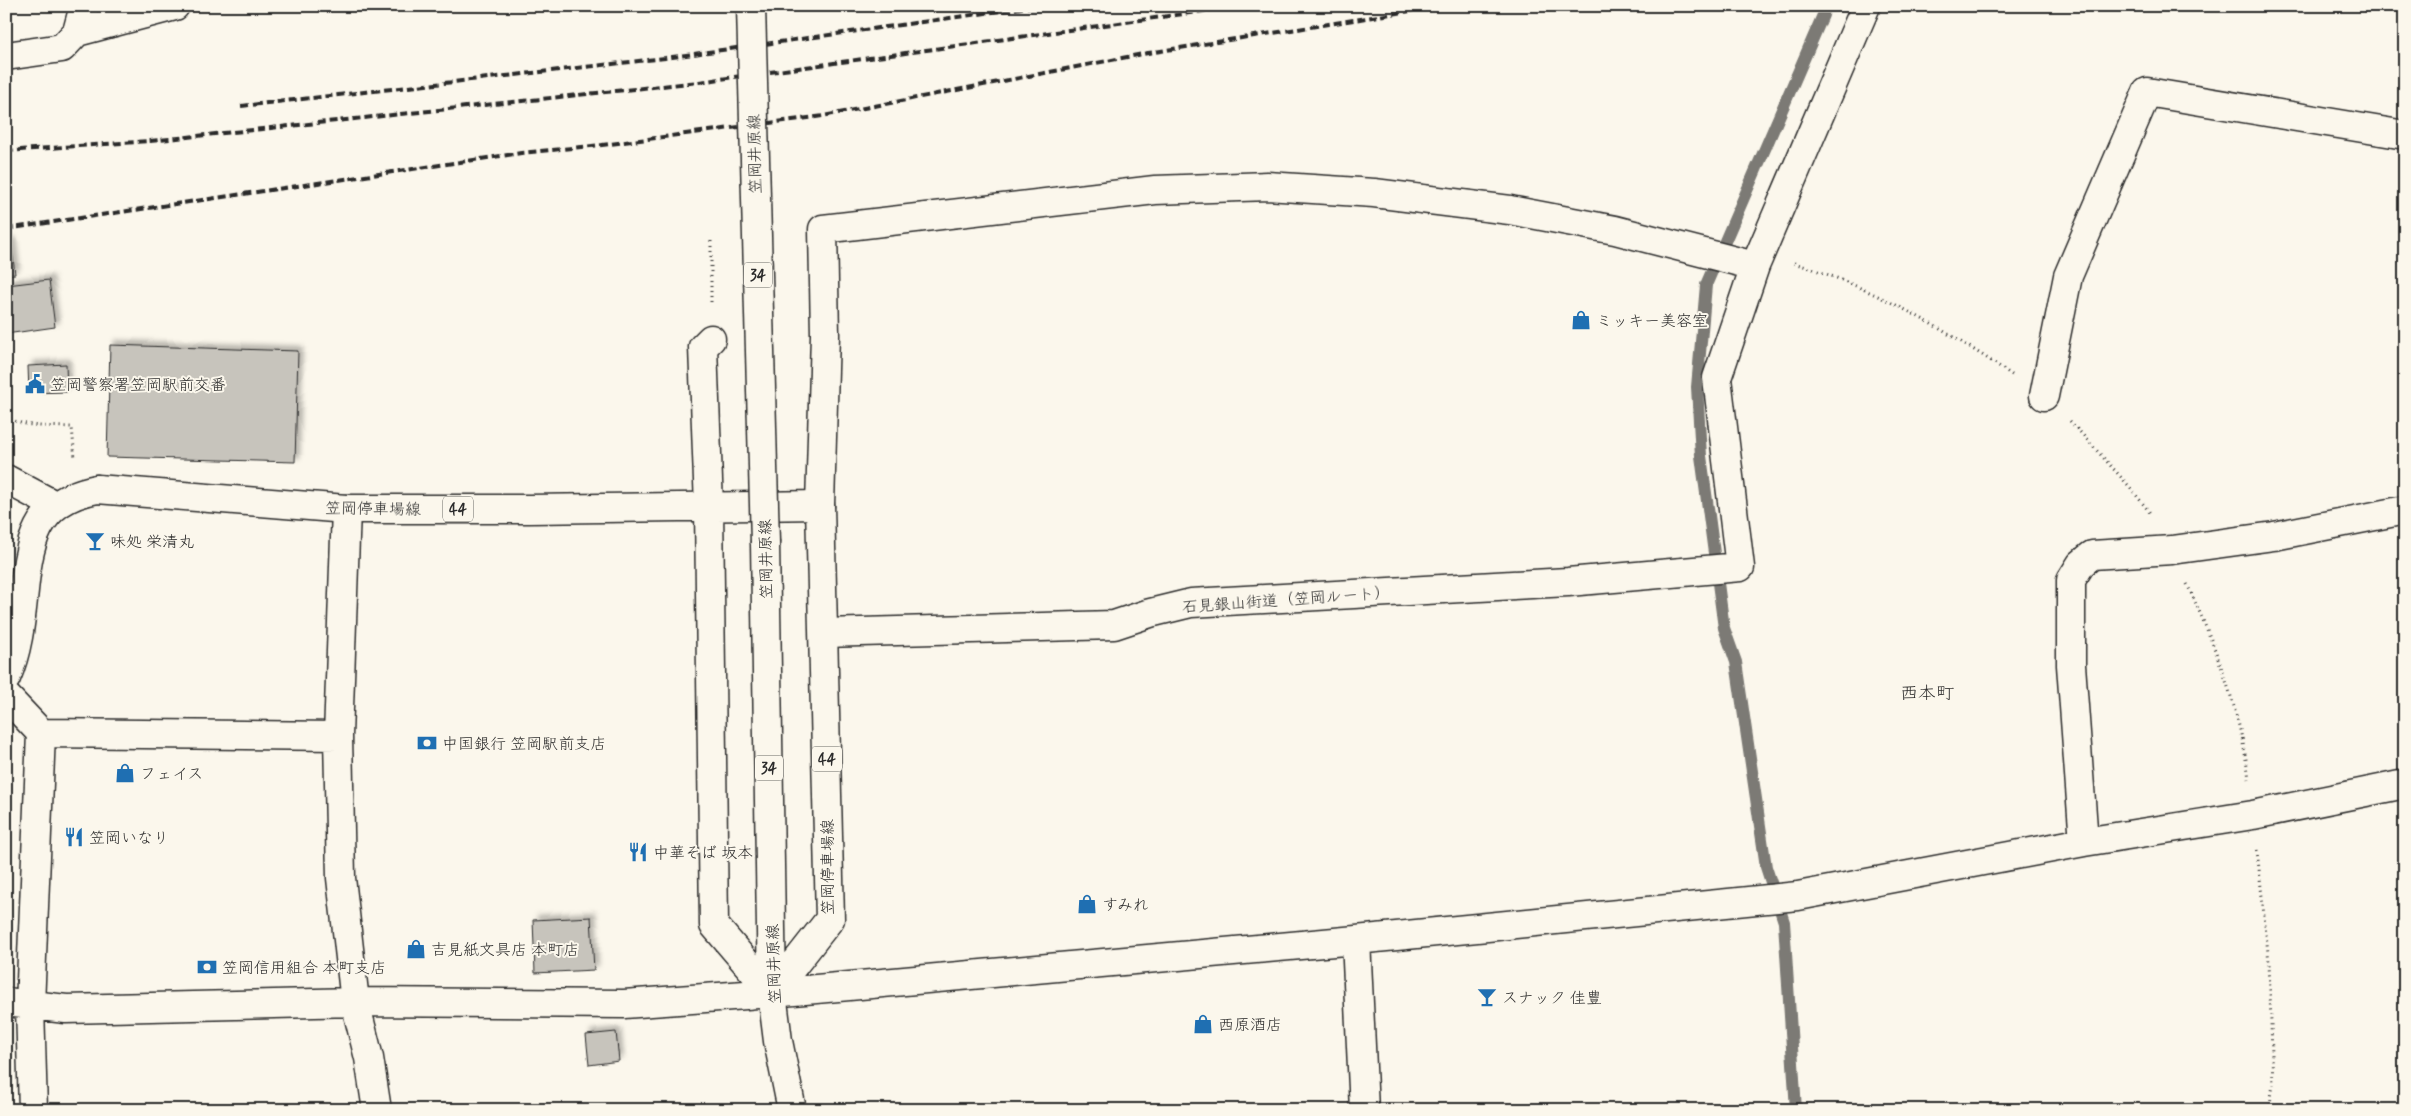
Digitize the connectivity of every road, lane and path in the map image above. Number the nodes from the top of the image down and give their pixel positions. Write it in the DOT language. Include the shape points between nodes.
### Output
graph roads {
  1 [pos="84,6"];
  2 [pos="175,6"];
  3 [pos="751,6"];
  4 [pos="1866,6"];
  5 [pos="77,32"];
  6 [pos="6,56"];
  7 [pos="2405,135"];
  8 [pos="711,241"];
  9 [pos="1756,262"];
  10 [pos="711,339"];
  11 [pos="2044,396"];
  12 [pos="6,417"];
  13 [pos="76,464"];
  14 [pos="6,479"];
  15 [pos="49,502"];
  16 [pos="820,505"];
  17 [pos="709,507"];
  18 [pos="346,509"];
  19 [pos="2405,510"];
  20 [pos="2172,550"];
  21 [pos="824,633"];
  22 [pos="6,678"];
  23 [pos="6,696"];
  24 [pos="41,733"];
  25 [pos="338,736"];
  26 [pos="2405,784"];
  27 [pos="2253,815"];
  28 [pos="2084,842"];
  29 [pos="1356,940"];
  30 [pos="772,993"];
  31 [pos="355,1002"];
  32 [pos="18,1004"];
  33 [pos="33,1110"];
  34 [pos="376,1110"];
  35 [pos="792,1110"];
  36 [pos="1364,1110"];
  37 [pos="2269,1110"];
  1 -- 5 [label="street"];
  2 -- 5 [label="street"];
  3 -- 30 [label="street, 笠岡井原線 / 34, bridge" via="766,544"];
  4 -- 9 [label="street"];
  5 -- 6 [label="street" via="62,48"];
  7 -- 11 [label="street" via="2146,92 2068,276"];
  8 -- 10 [label="path"];
  9 -- 11 [label="path" via="1796,263 1901,308 1950,334"];
  9 -- 16 [label="street" via="1510,210 1374,193 1267,186 1155,190 823,230 825,335"];
  9 -- 21 [label="street, 石見銀山街道（笠岡ルート）" via="1717,378 1740,567 1568,582 1192,603 1114,625"];
  10 -- 17 [label="street" via="703,347"];
  11 -- 20 [label="path" via="2129,486 2155,520"];
  12 -- 13 [label="path" via="17,423 72,427"];
  14 -- 15 [label="street"];
  15 -- 18 [label="street, 笠岡停車場線 / 44" via="75,492 97,489"];
  15 -- 22 [label="street, 笠岡停車場線" via="29,519 18,540 14,655"];
  16 -- 17 [label="street, 笠岡停車場線 / 44"];
  16 -- 21 [label="street, 笠岡停車場線 / 44"];
  17 -- 18 [label="street, 笠岡停車場線 / 44"];
  17 -- 30 [label="street" via="714,925"];
  18 -- 25 [label="street"];
  19 -- 20 [label="street" via="2274,536"];
  20 -- 27 [label="path" via="2230,689 2244,739"];
  20 -- 28 [label="street" via="2092,555 2080,564 2071,580 2070,665"];
  21 -- 30 [label="street, 笠岡停車場線 / 44" via="830,919"];
  23 -- 24 [label="street"];
  24 -- 25 [label="street"];
  24 -- 32 [label="street"];
  25 -- 31 [label="street" via="341,878"];
  26 -- 27 [label="street"];
  27 -- 28 [label="street"];
  27 -- 37 [label="path" via="2269,962 2273,1085"];
  28 -- 29 [label="street" via="1798,896"];
  29 -- 30 [label="street"];
  29 -- 36 [label="street"];
  30 -- 31 [label="street" via="624,1004"];
  30 -- 35 [label="street, 笠岡井原線 / 34"];
  31 -- 32 [label="street" via="66,1009"];
  31 -- 34 [label="street" via="369,1058"];
  32 -- 33 [label="street"];
}
